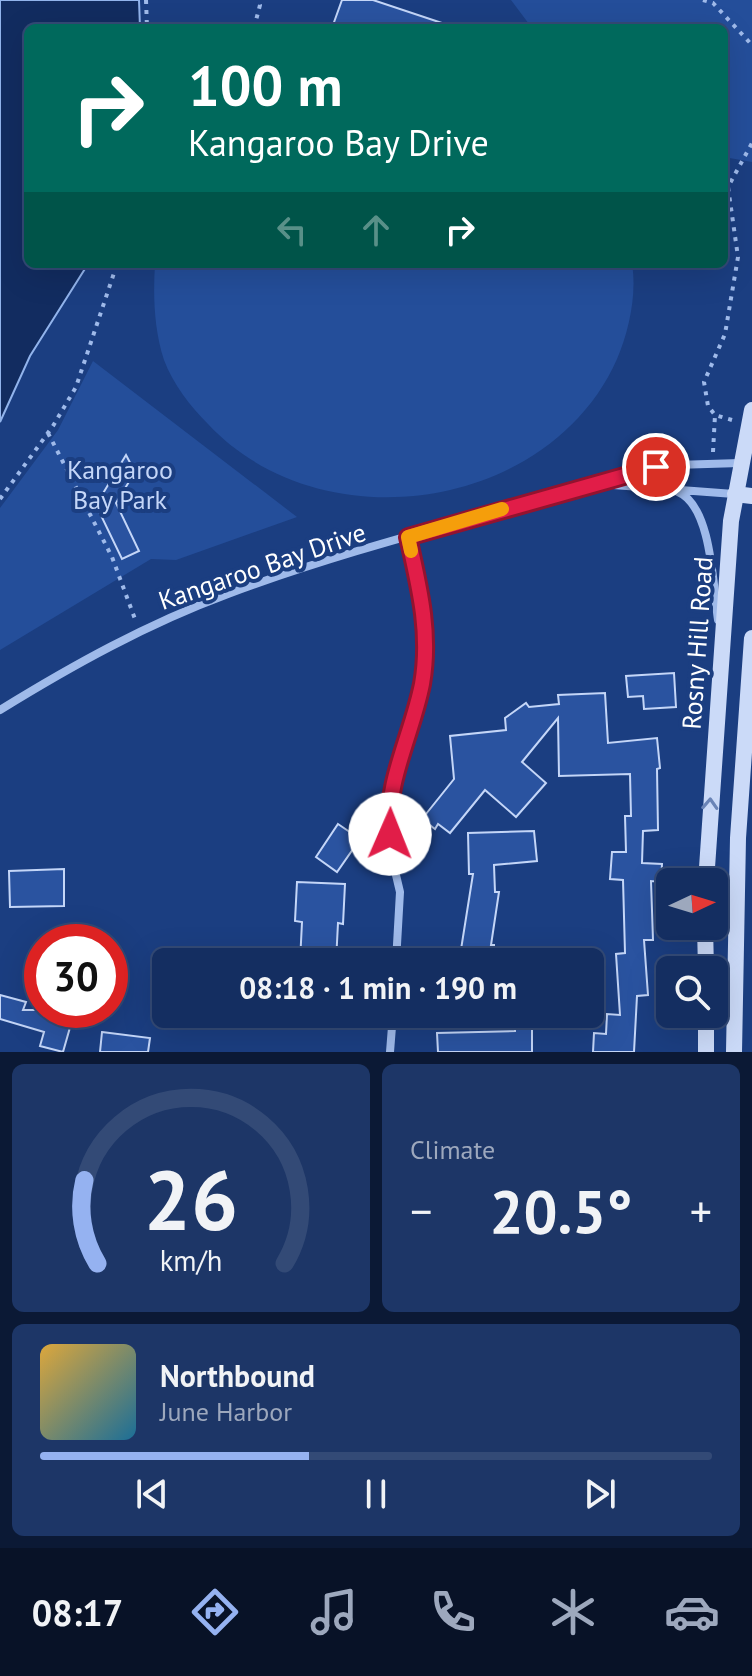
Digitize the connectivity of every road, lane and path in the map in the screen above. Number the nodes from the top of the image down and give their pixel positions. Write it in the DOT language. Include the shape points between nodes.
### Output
graph roads {
  1 [pos="146,0"];
  2 [pos="264,0"];
  3 [pos="703,0"];
  4 [pos="259,3"];
  5 [pos="147,24"];
  6 [pos="255,24"];
  7 [pos="752,45"];
  8 [pos="752,143"];
  9 [pos="116,268"];
  10 [pos="752,410"];
  11 [pos="715,415"];
  12 [pos="48,433"];
  13 [pos="746,463"];
  14 [pos="596,484"];
  15 [pos="678,492"];
  16 [pos="744,495"];
  17 [pos="0,499"];
  18 [pos="408,537"];
  19 [pos="139,632"];
  20 [pos="721,636"];
  21 [pos="752,638"];
  22 [pos="0,710"];
  23 [pos="707,868"];
  24 [pos="397,948"];
  25 [pos="392,1028"];
  26 [pos="706,1028"];
  27 [pos="390,1052"];
  28 [pos="706,1052"];
  29 [pos="734,1052"];
  1 -- 5 [label="path"];
  2 -- 4 [label="path"];
  3 -- 7 [label="path" via="713,3"];
  4 -- 6 [label="path"];
  8 -- 11 [label="path" via="728,187 738,257 725,334 704,382"];
  9 -- 12 [label="path" via="76,387"];
  10 -- 13 [label="main road, Rosny Hill Road"];
  12 -- 17 [label="path"];
  12 -- 19 [label="path" via="112,557"];
  13 -- 14 [label="street, Kangaroo Bay Drive" via="656,467"];
  13 -- 16 [label="main road, Rosny Hill Road"];
  14 -- 15 [label="street"];
  14 -- 18 [label="street, Kangaroo Bay Drive"];
  15 -- 16 [label="street"];
  15 -- 20 [label="street" via="692,501 703,526"];
  16 -- 20 [label="main road, Rosny Hill Road"];
  18 -- 19 [label="street, Kangaroo Bay Drive" via="226,595"];
  18 -- 24 [label="street" via="425,644 415,716 388,806 400,892"];
  19 -- 22 [label="street, Kangaroo Bay Drive"];
  23 -- 20 [label="main road, Rosny Hill Road, one-way"];
  21 -- 29 [label="main road, Rosny Hill Road" via="738,838"];
  25 -- 27 [label="street"];
  26 -- 28 [label="main road"];
}
